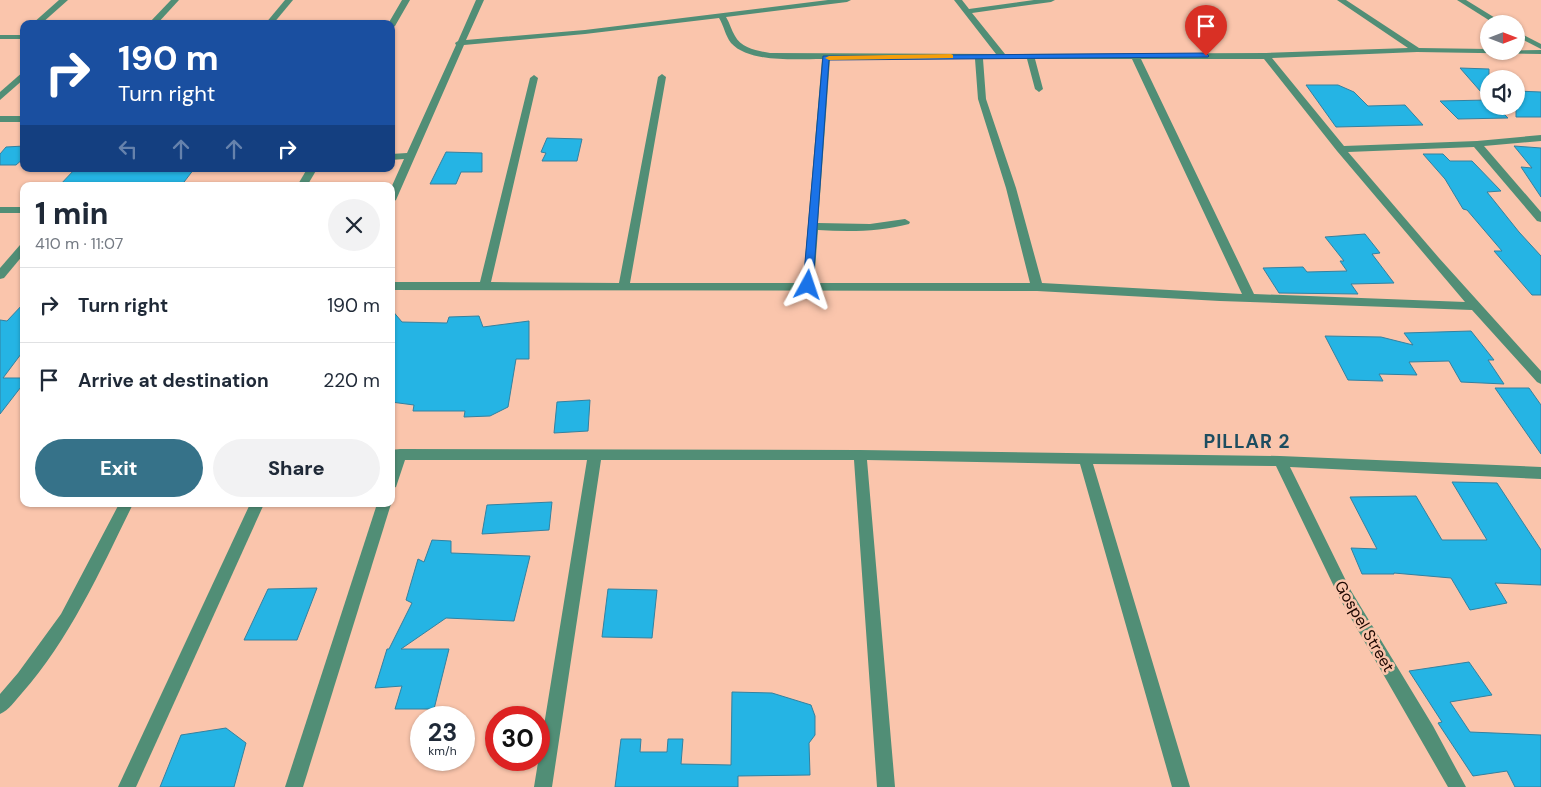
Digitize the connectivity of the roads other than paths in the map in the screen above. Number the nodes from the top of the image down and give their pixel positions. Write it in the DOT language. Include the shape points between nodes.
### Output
graph roads {
  1 [pos="64,0"];
  2 [pos="175,0"];
  3 [pos="289,0"];
  4 [pos="406,0"];
  5 [pos="480,0"];
  6 [pos="847,0"];
  7 [pos="958,0"];
  8 [pos="1051,0"];
  9 [pos="1342,0"];
  10 [pos="1461,0"];
  11 [pos="968,11"];
  12 [pos="1486,15"];
  13 [pos="721,16"];
  14 [pos="41,20"];
  15 [pos="156,20"];
  16 [pos="272,20"];
  17 [pos="394,20"];
  18 [pos="20,36"];
  19 [pos="0,37"];
  20 [pos="1525,38"];
  21 [pos="459,43"];
  22 [pos="1541,48"];
  23 [pos="1417,50"];
  24 [pos="1480,51"];
  25 [pos="1525,52"];
  26 [pos="1541,52"];
  27 [pos="980,56"];
  28 [pos="1002,56"];
  29 [pos="1030,56"];
  30 [pos="1135,56"];
  31 [pos="1266,56"];
  32 [pos="826,58"];
  33 [pos="13,70"];
  34 [pos="20,70"];
  35 [pos="662,77"];
  36 [pos="20,78"];
  37 [pos="534,78"];
  38 [pos="1039,89"];
  39 [pos="0,97"];
  40 [pos="0,119"];
  41 [pos="20,119"];
  42 [pos="1541,138"];
  43 [pos="1477,144"];
  44 [pos="1340,149"];
  45 [pos="410,156"];
  46 [pos="395,157"];
  47 [pos="395,191"];
  48 [pos="0,210"];
  49 [pos="20,210"];
  50 [pos="1541,219"];
  51 [pos="905,222"];
  52 [pos="812,226"];
  53 [pos="20,252"];
  54 [pos="0,275"];
  55 [pos="624,285"];
  56 [pos="808,285"];
  57 [pos="395,286"];
  58 [pos="485,286"];
  59 [pos="1037,287"];
  60 [pos="1250,298"];
  61 [pos="1474,306"];
  62 [pos="1541,380"];
  63 [pos="595,454"];
  64 [pos="396,455"];
  65 [pos="860,456"];
  66 [pos="1085,458"];
  67 [pos="1280,461"];
  68 [pos="1541,473"];
  69 [pos="124,507"];
  70 [pos="257,507"];
  71 [pos="383,507"];
  72 [pos="0,706"];
  73 [pos="127,787"];
  74 [pos="294,787"];
  75 [pos="543,787"];
  76 [pos="886,787"];
  77 [pos="1181,787"];
  78 [pos="1458,787"];
  1 -- 14 [label="street"];
  2 -- 15 [label="street"];
  3 -- 16 [label="street"];
  4 -- 17 [label="street"];
  5 -- 21 [label="street"];
  6 -- 13 [label="street"];
  7 -- 11 [label="street"];
  8 -- 11 [label="street"];
  9 -- 23 [label="street"];
  10 -- 12 [label="street"];
  11 -- 28 [label="street"];
  13 -- 21 [label="street"];
  13 -- 32 [label="street" via="734,41 754,53"];
  18 -- 19 [label="street"];
  20 -- 22 [label="street"];
  21 -- 45 [label="street"];
  23 -- 24 [label="street"];
  23 -- 31 [label="street"];
  25 -- 26 [label="street"];
  27 -- 28 [label="street"];
  27 -- 32 [label="street"];
  27 -- 59 [label="street" via="982,99 1009,179"];
  28 -- 29 [label="street"];
  29 -- 30 [label="street"];
  29 -- 38 [label="street"];
  30 -- 31 [label="street"];
  30 -- 60 [label="street"];
  31 -- 44 [label="street"];
  32 -- 52 [label="street"];
  33 -- 34 [label="street"];
  35 -- 55 [label="street"];
  36 -- 39 [label="street"];
  37 -- 58 [label="street"];
  40 -- 41 [label="street"];
  42 -- 43 [label="street"];
  43 -- 44 [label="street"];
  43 -- 50 [label="street"];
  44 -- 61 [label="street"];
  45 -- 46 [label="street"];
  45 -- 47 [label="street"];
  48 -- 49 [label="street"];
  51 -- 52 [label="street" via="883,228"];
  52 -- 56 [label="street"];
  53 -- 54 [label="street"];
  55 -- 56 [label="street"];
  55 -- 58 [label="street"];
  56 -- 59 [label="street"];
  57 -- 58 [label="street"];
  59 -- 60 [label="street"];
  60 -- 61 [label="street"];
  61 -- 62 [label="street"];
  63 -- 64 [label="street"];
  63 -- 65 [label="street"];
  63 -- 75 [label="street"];
  65 -- 66 [label="street"];
  65 -- 76 [label="street"];
  66 -- 67 [label="street"];
  66 -- 77 [label="street"];
  67 -- 68 [label="street"];
  67 -- 78 [label="street, Gospel Street" via="1345,594"];
  69 -- 72 [label="street" via="66,619 24,679"];
  70 -- 73 [label="street"];
  71 -- 74 [label="street"];
}
